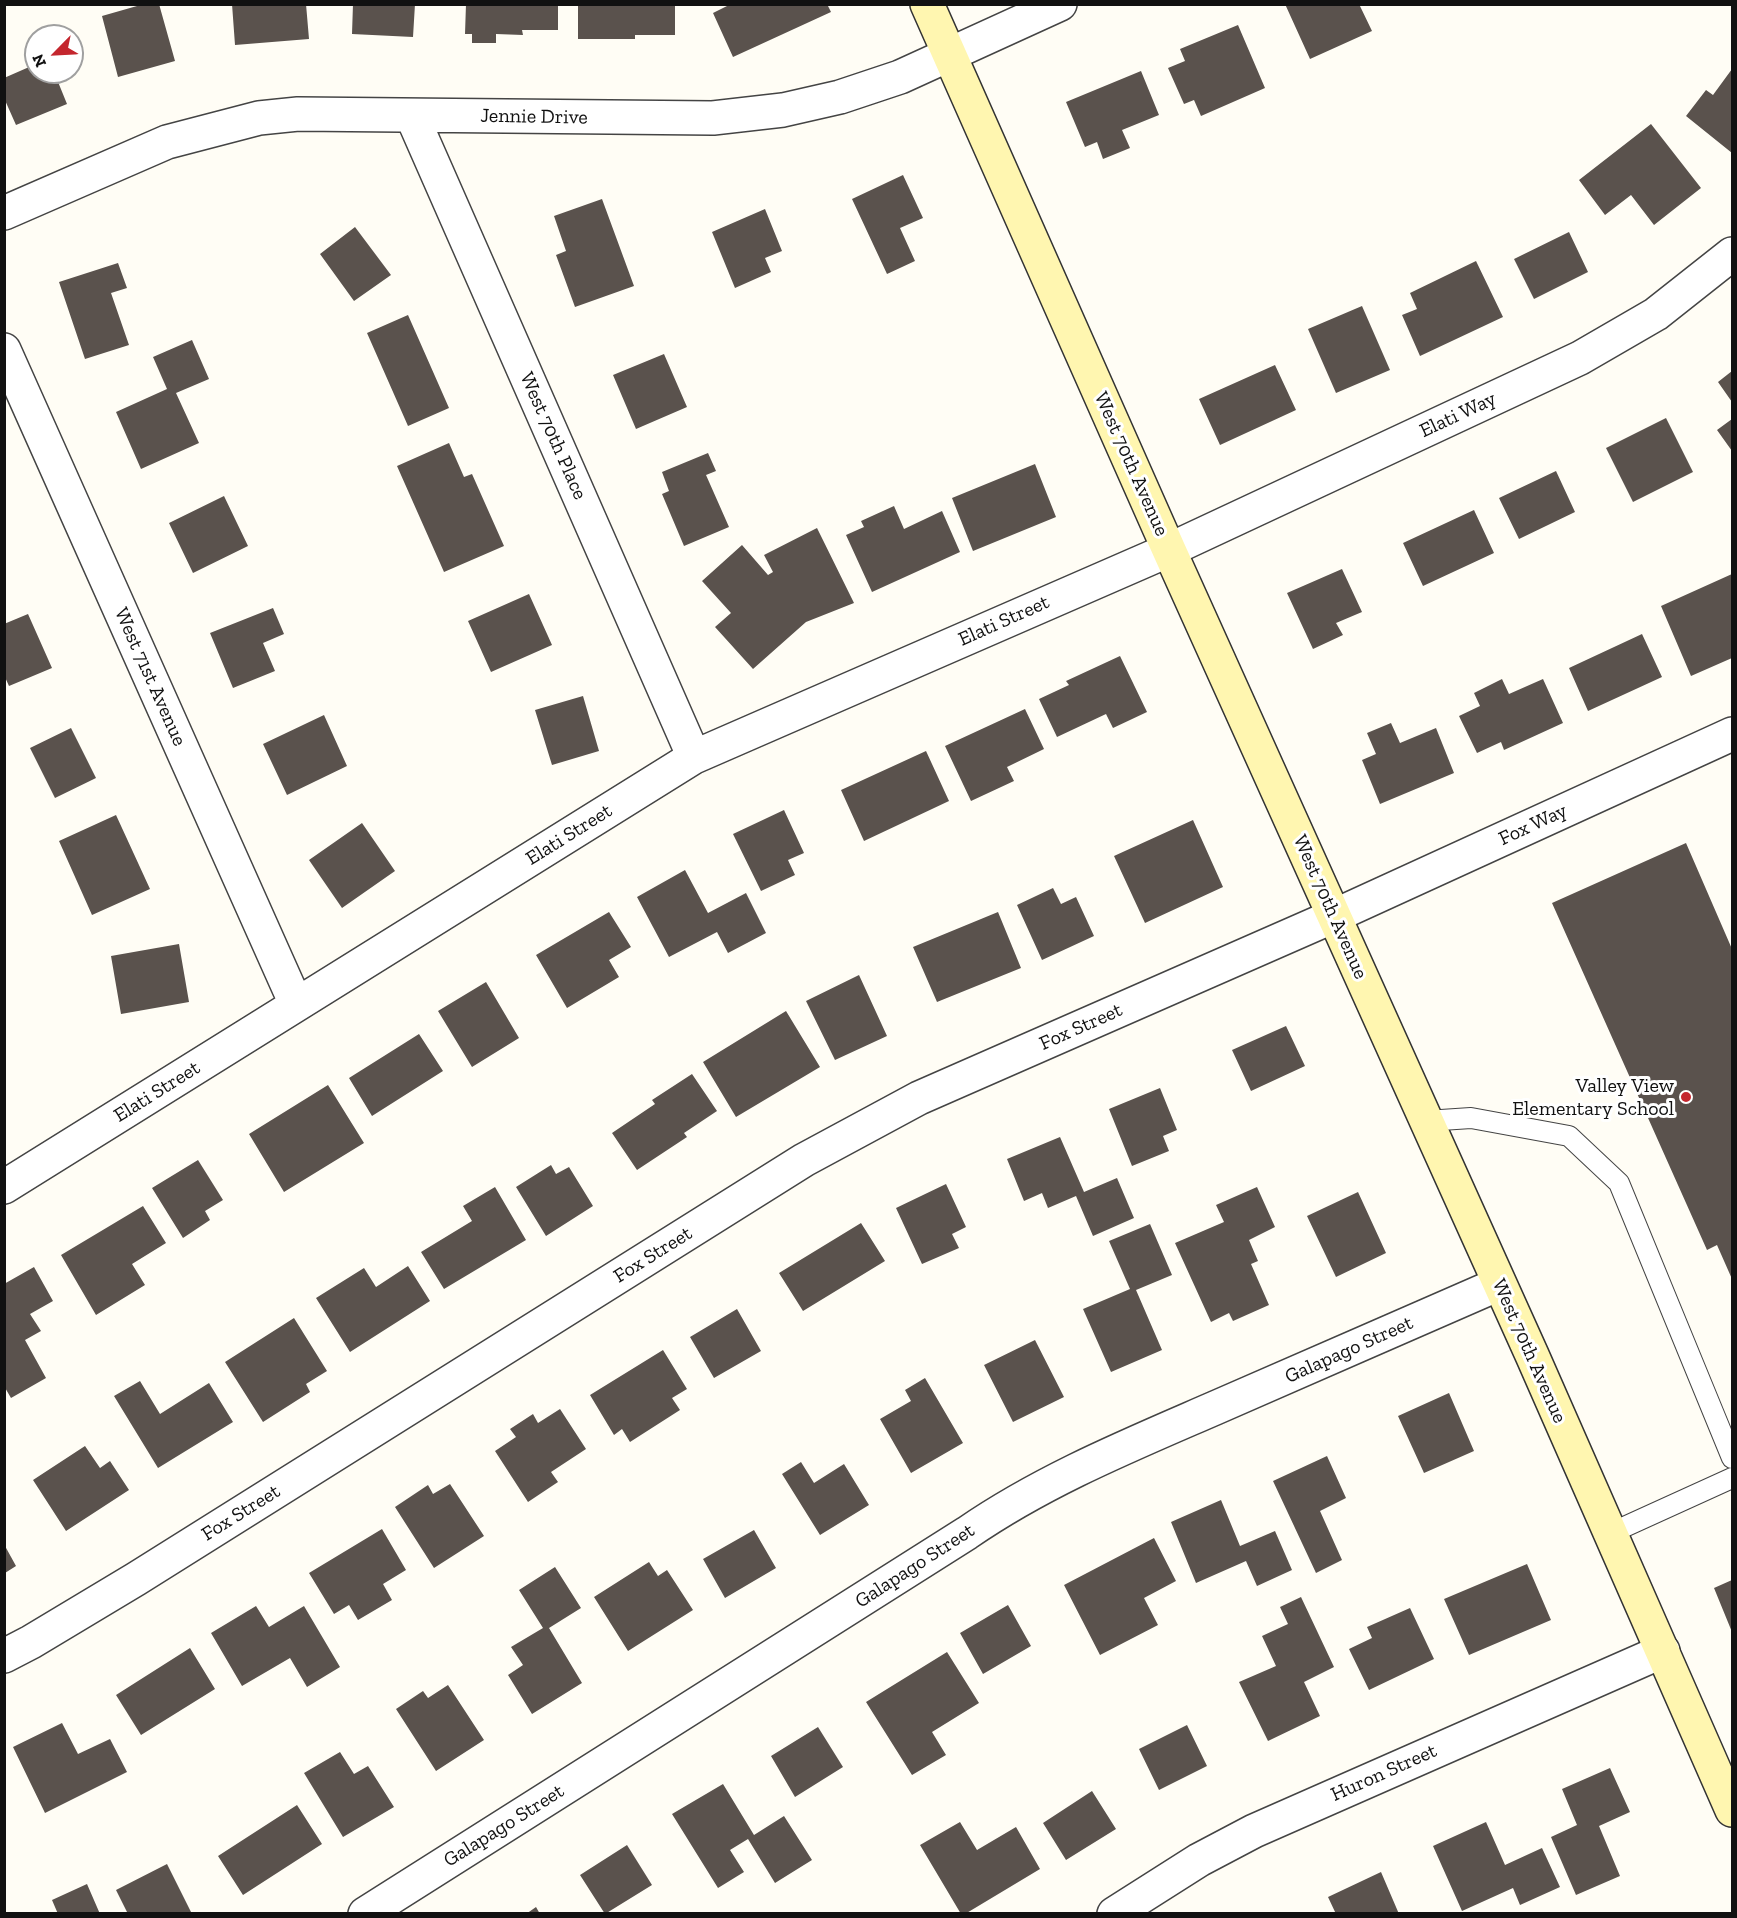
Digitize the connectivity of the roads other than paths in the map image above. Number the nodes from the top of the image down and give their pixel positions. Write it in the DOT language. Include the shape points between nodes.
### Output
graph roads {
  1 [pos="927,4"];
  2 [pos="1060,4"];
  3 [pos="950,56"];
  4 [pos="412,116"];
  5 [pos="4,213"];
  6 [pos="1732,254"];
  7 [pos="4,350"];
  8 [pos="1169,550"];
  9 [pos="1732,734"];
  10 [pos="694,757"];
  11 [pos="1334,916"];
  12 [pos="296,1004"];
  13 [pos="1426,1121"];
  14 [pos="4,1187"];
  15 [pos="1499,1284"];
  16 [pos="1732,1458"];
  17 [pos="1732,1478"];
  18 [pos="1611,1533"];
  19 [pos="1662,1651"];
  20 [pos="4,1656"];
  21 [pos="1732,1810"];
  22 [pos="365,1914"];
  23 [pos="1114,1914"];
  1 -- 3 [label="main road, West 70th Avenue"];
  2 -- 3 [label="street, Jennie Drive"];
  3 -- 4 [label="street, Jennie Drive" via="840,97 783,110 713,118"];
  3 -- 8 [label="main road, West 70th Avenue"];
  4 -- 5 [label="street, Jennie Drive" via="298,114 259,118 167,142"];
  4 -- 10 [label="street, West 70th Place"];
  6 -- 8 [label="street, Elati Way" via="1656,314 1580,358"];
  7 -- 12 [label="street, West 71st Avenue"];
  8 -- 10 [label="street, Elati Street"];
  8 -- 11 [label="main road, West 70th Avenue"];
  9 -- 11 [label="street, Fox Way"];
  10 -- 12 [label="street, Elati Street"];
  11 -- 13 [label="main road, West 70th Avenue"];
  11 -- 20 [label="street, Fox Street" via="919,1098 804,1160 136,1579"];
  12 -- 14 [label="street, Elati Street"];
  13 -- 15 [label="main road, West 70th Avenue"];
  13 -- 16 [label="lane" via="1471,1118 1569,1136 1619,1183"];
  15 -- 18 [label="main road, West 70th Avenue"];
  15 -- 22 [label="street, Galapago Street" via="1101,1457 1031,1493"];
  17 -- 18 [label="lane"];
  18 -- 19 [label="main road, West 70th Avenue"];
  19 -- 21 [label="main road, West 70th Avenue"];
  19 -- 23 [label="street, Huron Street" via="1254,1831 1199,1860"];
}
